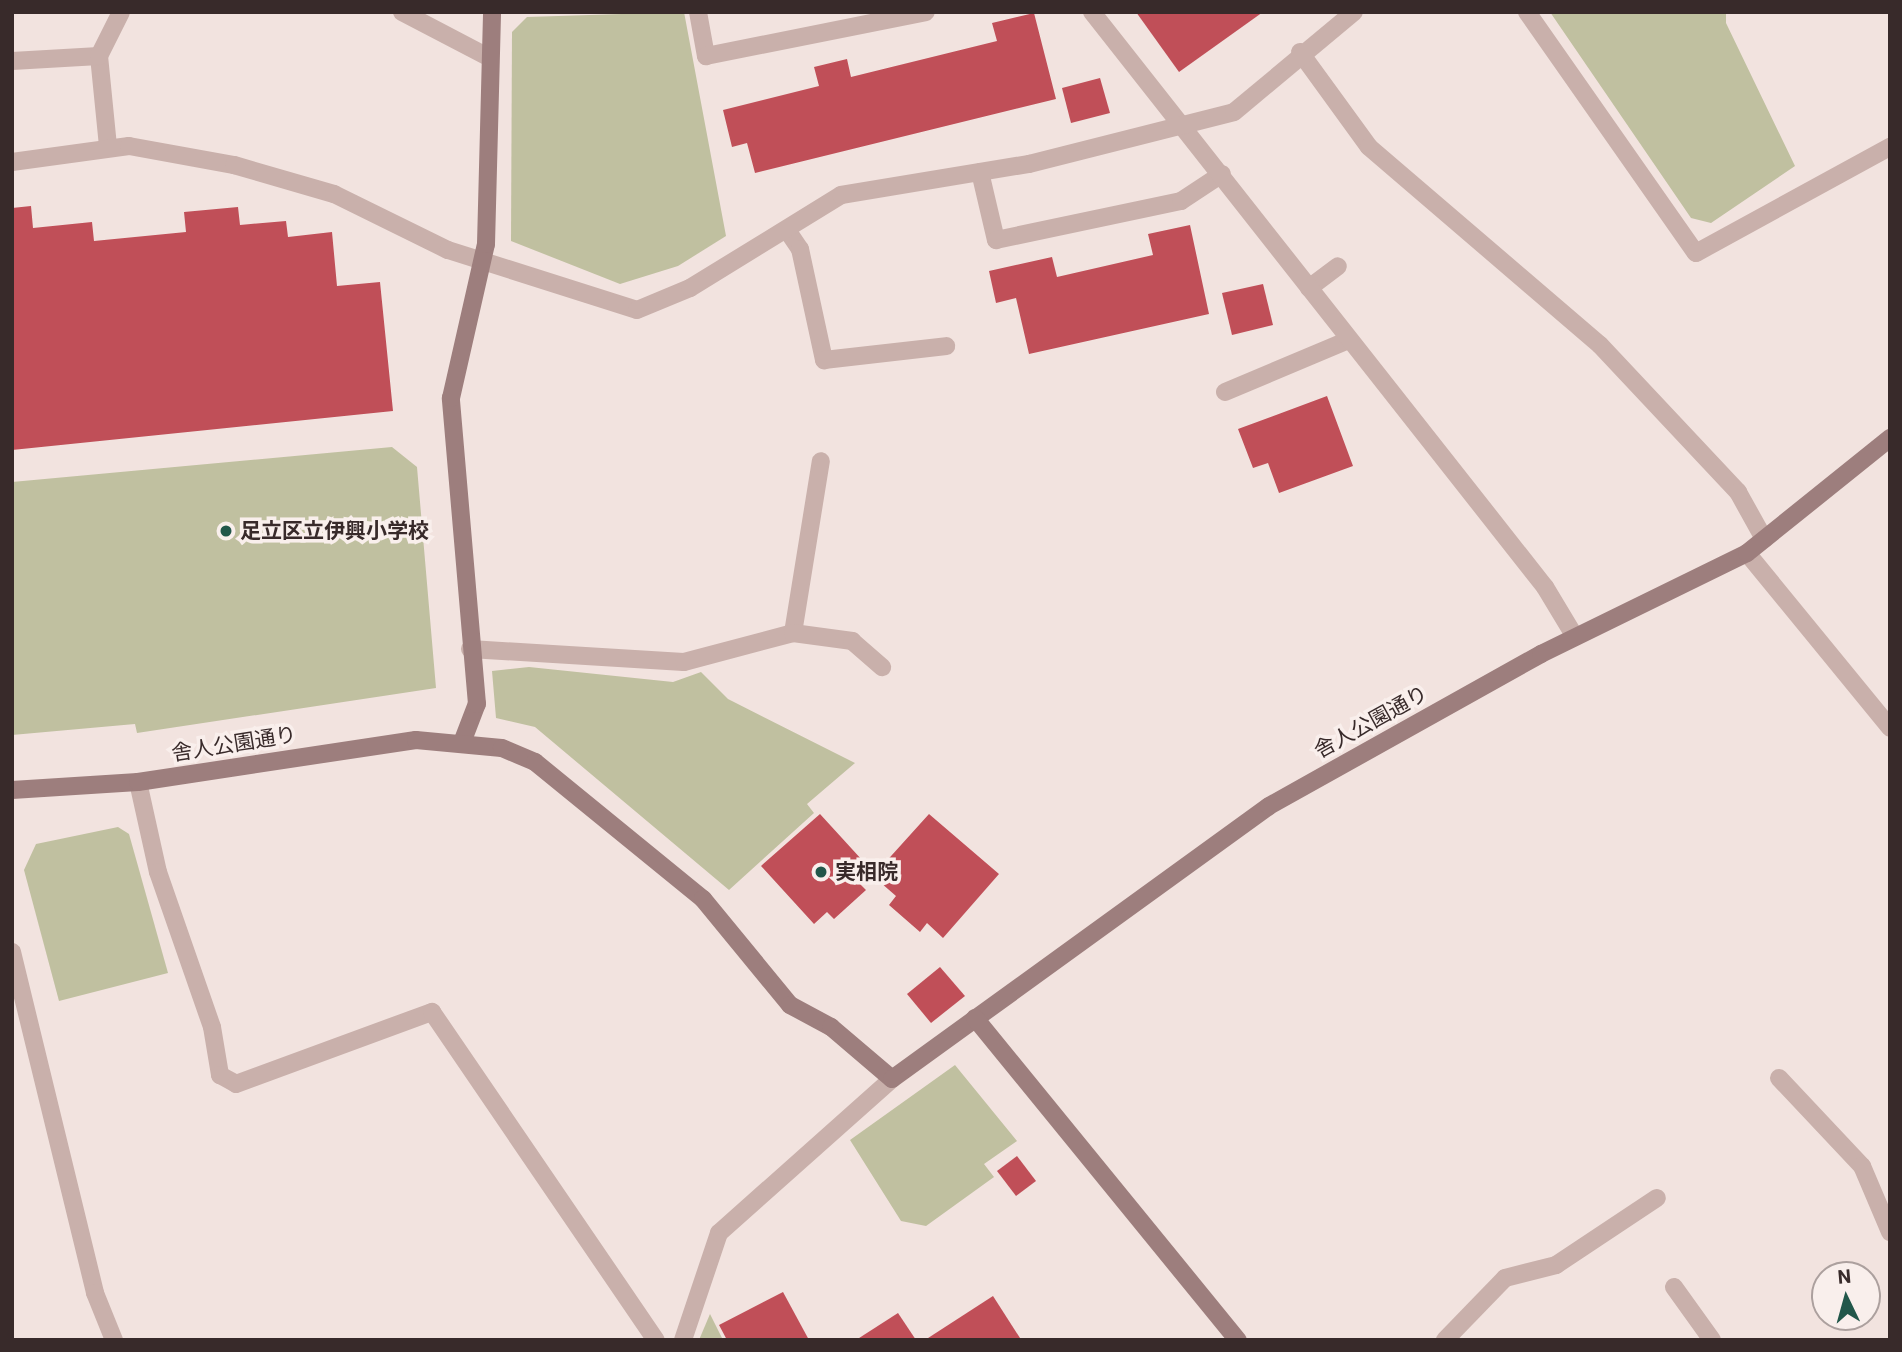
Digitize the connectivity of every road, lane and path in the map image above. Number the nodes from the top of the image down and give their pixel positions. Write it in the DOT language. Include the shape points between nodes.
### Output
graph roads {
  1 [pos="121,12"];
  2 [pos="402,12"];
  3 [pos="492,12"];
  4 [pos="698,12"];
  5 [pos="926,12"];
  6 [pos="1092,12"];
  7 [pos="1354,12"];
  8 [pos="1527,12"];
  9 [pos="1300,52"];
  10 [pos="99,57"];
  11 [pos="490,58"];
  12 [pos="12,61"];
  13 [pos="1186,128"];
  14 [pos="108,146"];
  15 [pos="1890,147"];
  16 [pos="12,162"];
  17 [pos="980,173"];
  18 [pos="1222,174"];
  19 [pos="787,230"];
  20 [pos="483,259"];
  21 [pos="1338,266"];
  22 [pos="1309,288"];
  23 [pos="1349,340"];
  24 [pos="946,346"];
  25 [pos="1225,391"];
  26 [pos="1890,438"];
  27 [pos="821,461"];
  28 [pos="1764,539"];
  29 [pos="1748,553"];
  30 [pos="793,633"];
  31 [pos="1575,638"];
  32 [pos="470,649"];
  33 [pos="882,667"];
  34 [pos="1890,728"];
  35 [pos="463,740"];
  36 [pos="138,782"];
  37 [pos="12,790"];
  38 [pos="12,952"];
  39 [pos="975,1018"];
  40 [pos="1779,1078"];
  41 [pos="892,1079"];
  42 [pos="1657,1198"];
  43 [pos="1890,1231"];
  44 [pos="1674,1287"];
  45 [pos="114,1340"];
  46 [pos="656,1340"];
  47 [pos="683,1340"];
  48 [pos="1238,1340"];
  49 [pos="1445,1340"];
  50 [pos="1712,1340"];
  1 -- 10 [label="street"];
  2 -- 11 [label="street"];
  3 -- 11 [label="street"];
  4 -- 5 [label="street" via="706,56"];
  6 -- 13 [label="street"];
  7 -- 9 [label="street"];
  8 -- 15 [label="street" via="1696,253"];
  9 -- 13 [label="street" via="1253,103"];
  9 -- 28 [label="street" via="1369,146 1609,355 1738,492"];
  10 -- 12 [label="street"];
  10 -- 14 [label="street"];
  11 -- 20 [label="street"];
  13 -- 17 [label="street"];
  13 -- 18 [label="street"];
  14 -- 16 [label="street"];
  14 -- 20 [label="street" via="234,165 334,194 448,250"];
  17 -- 18 [label="street" via="996,240 1181,201"];
  17 -- 19 [label="street" via="841,195"];
  18 -- 22 [label="street"];
  19 -- 20 [label="street" via="690,288 637,310"];
  19 -- 24 [label="street" via="800,249 824,360"];
  20 -- 32 [label="street" via="452,398"];
  21 -- 22 [label="street"];
  22 -- 23 [label="street"];
  23 -- 25 [label="street"];
  23 -- 31 [label="street" via="1545,587"];
  26 -- 28 [label="street, 舎人公園通り"];
  27 -- 30 [label="street"];
  28 -- 29 [label="street, 舎人公園通り"];
  29 -- 31 [label="street, 舎人公園通り"];
  29 -- 34 [label="street"];
  30 -- 32 [label="street" via="684,662"];
  30 -- 33 [label="street" via="852,641"];
  31 -- 39 [label="street, 舎人公園通り" via="1269,806"];
  32 -- 35 [label="street" via="477,704"];
  35 -- 36 [label="street, 舎人公園通り" via="416,740"];
  35 -- 41 [label="street, 舎人公園通り" via="534,762 703,900 790,1004 831,1027"];
  36 -- 37 [label="street, 舎人公園通り"];
  36 -- 46 [label="street" via="158,872 212,1027 220,1075 236,1084 432,1012"];
  38 -- 45 [label="street" via="88,1266"];
  39 -- 41 [label="street, 舎人公園通り"];
  39 -- 48 [label="street"];
  40 -- 43 [label="street" via="1862,1166"];
  41 -- 47 [label="street" via="719,1233"];
  42 -- 49 [label="street" via="1556,1265 1505,1278"];
  44 -- 50 [label="street"];
}
